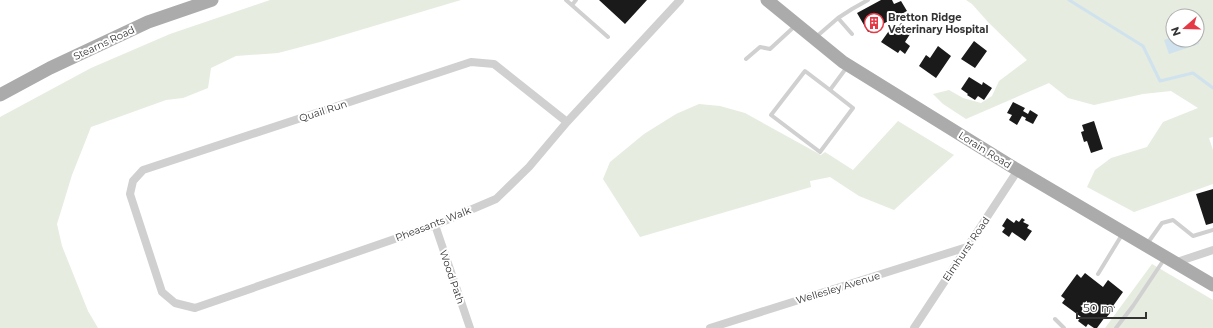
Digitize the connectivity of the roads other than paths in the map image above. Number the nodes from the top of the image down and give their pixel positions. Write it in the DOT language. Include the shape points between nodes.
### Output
graph roads {
  1 [pos="212,0"];
  2 [pos="566,0"];
  3 [pos="576,0"];
  4 [pos="680,0"];
  5 [pos="868,0"];
  6 [pos="770,1"];
  7 [pos="572,5"];
  8 [pos="838,18"];
  9 [pos="797,24"];
  10 [pos="852,34"];
  11 [pos="608,37"];
  12 [pos="815,39"];
  13 [pos="746,59"];
  14 [pos="849,65"];
  15 [pos="830,90"];
  16 [pos="0,96"];
  17 [pos="567,122"];
  18 [pos="1018,170"];
  19 [pos="435,225"];
  20 [pos="1213,230"];
  21 [pos="1124,233"];
  22 [pos="146,245"];
  23 [pos="1146,246"];
  24 [pos="967,247"];
  25 [pos="1213,250"];
  26 [pos="1169,260"];
  27 [pos="1098,274"];
  28 [pos="1213,285"];
  29 [pos="1055,319"];
  30 [pos="470,328"];
  31 [pos="710,328"];
  32 [pos="914,328"];
  33 [pos="1064,328"];
  34 [pos="1116,328"];
  1 -- 16 [label="main road, Stearns Road" via="148,22 50,68"];
  2 -- 7 [label="lane"];
  3 -- 7 [label="lane"];
  4 -- 17 [label="street, Pheasants Walk"];
  5 -- 8 [label="lane"];
  6 -- 9 [label="main road, Lorain Road"];
  7 -- 11 [label="lane"];
  8 -- 10 [label="lane"];
  8 -- 12 [label="lane"];
  9 -- 12 [label="main road, Lorain Road"];
  9 -- 13 [label="lane" via="770,49 760,47"];
  12 -- 14 [label="main road, Lorain Road"];
  14 -- 15 [label="lane"];
  14 -- 18 [label="main road, Lorain Road"];
  15 -- 15 [label="lane" via="805,71 771,115 820,152 853,108"];
  17 -- 19 [label="street, Pheasants Walk" via="529,167 496,199"];
  17 -- 22 [label="street, Quail Run" via="494,64 471,62 143,170 133,181 130,194"];
  18 -- 21 [label="main road, Lorain Road"];
  18 -- 24 [label="street, Elmhurst Road"];
  19 -- 22 [label="street, Pheasants Walk" via="195,308 176,303 162,292"];
  19 -- 30 [label="street, Wood Path"];
  20 -- 23 [label="lane" via="1193,236 1173,220 1162,223"];
  21 -- 23 [label="main road, Lorain Road"];
  21 -- 27 [label="lane"];
  23 -- 26 [label="main road, Lorain Road"];
  24 -- 31 [label="street, Wellesley Avenue"];
  24 -- 32 [label="street, Elmhurst Road"];
  25 -- 26 [label="street"];
  26 -- 28 [label="main road, Lorain Road"];
  26 -- 34 [label="lane"];
  29 -- 33 [label="lane"];
}
